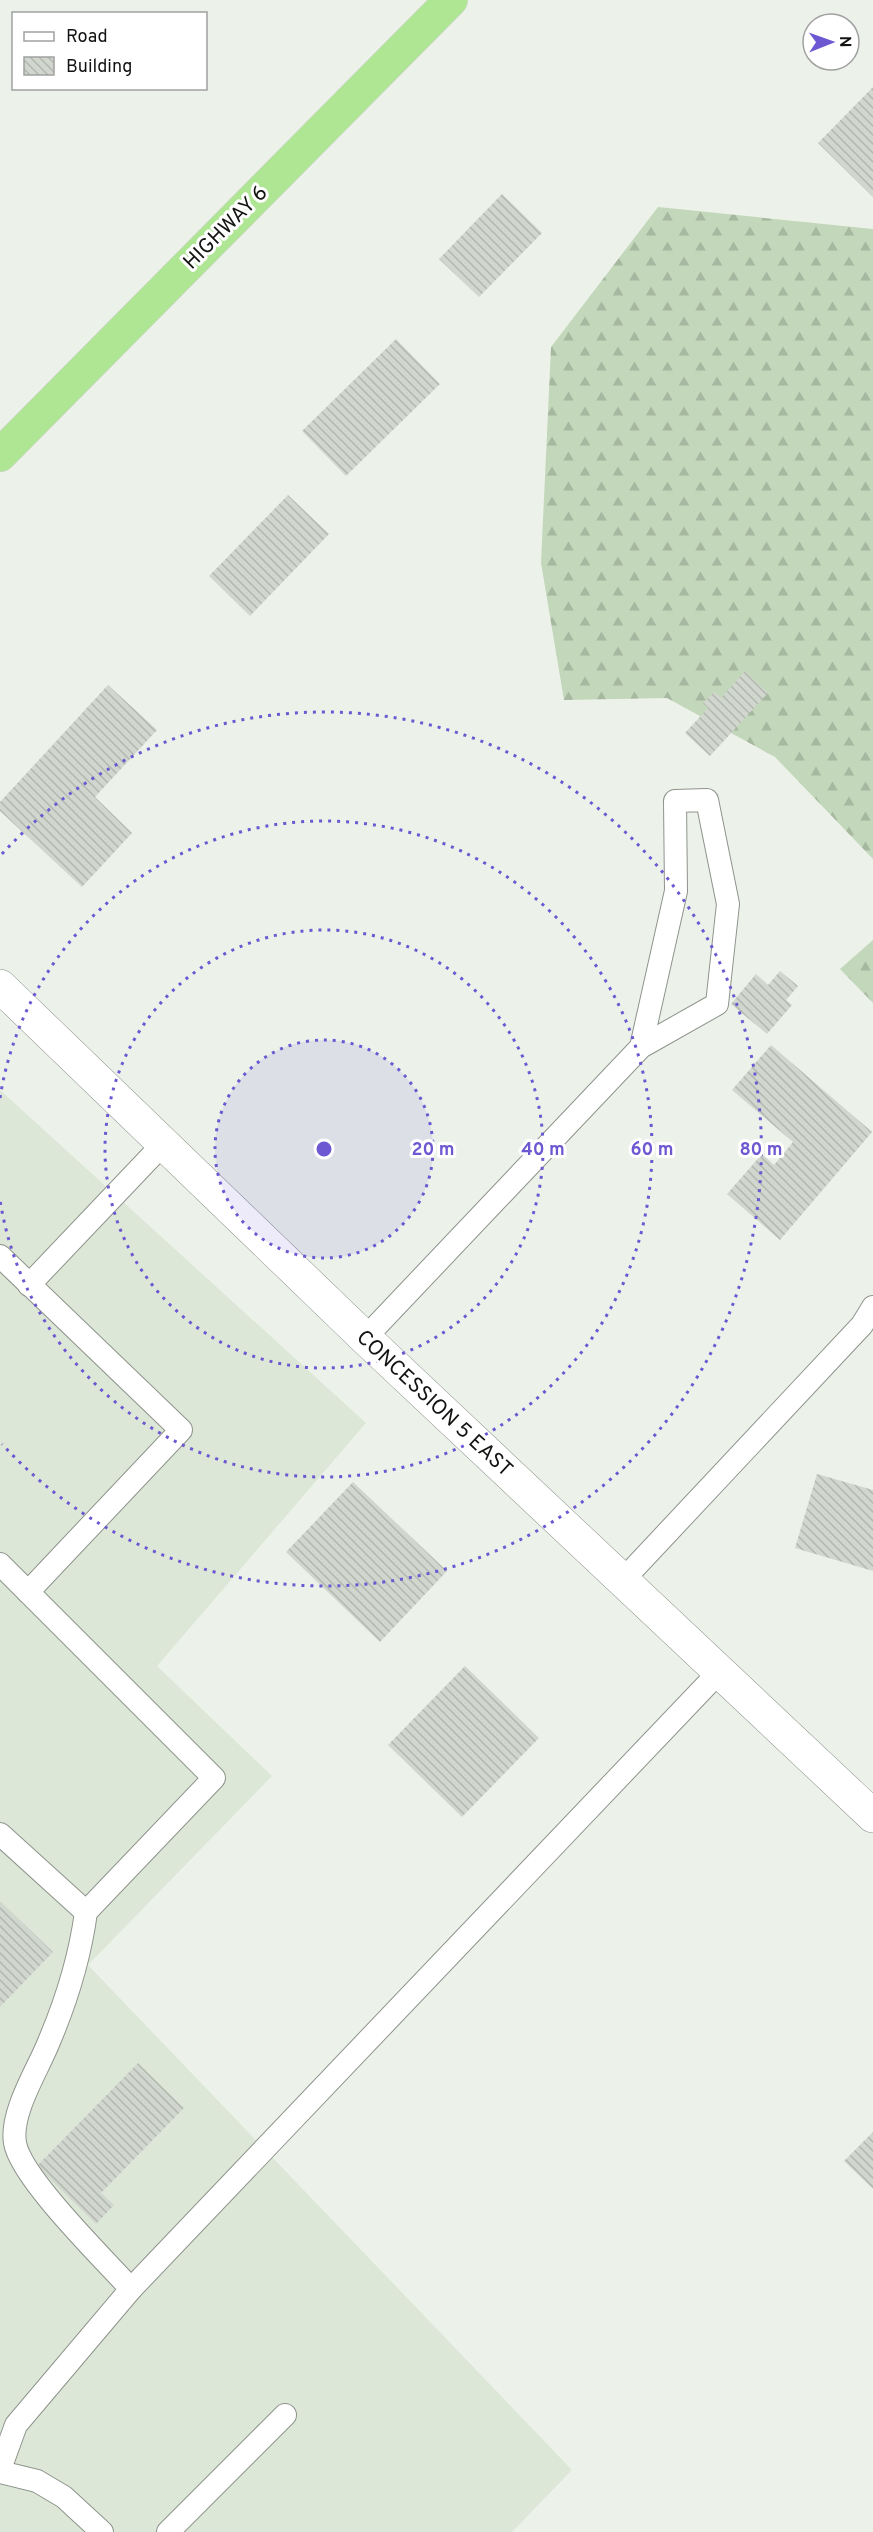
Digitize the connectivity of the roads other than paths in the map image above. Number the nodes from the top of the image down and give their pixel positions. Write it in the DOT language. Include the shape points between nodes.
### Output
graph roads {
  1 [pos="451,0"];
  2 [pos="1,448"];
  3 [pos="0,986"];
  4 [pos="641,1047"];
  5 [pos="164,1143"];
  6 [pos="0,1256"];
  7 [pos="29,1285"];
  8 [pos="873,1307"];
  9 [pos="365,1338"];
  10 [pos="623,1580"];
  11 [pos="11,1582"];
  12 [pos="720,1671"];
  13 [pos="873,1816"];
  14 [pos="0,1834"];
  15 [pos="86,1912"];
  16 [pos="131,2289"];
  17 [pos="285,2415"];
  18 [pos="0,2470"];
  19 [pos="102,2532"];
  20 [pos="168,2532"];
  1 -- 2 [label="highway, HIGHWAY 6"];
  3 -- 5 [label="street, CONCESSION 5 EAST"];
  4 -- 4 [label="lane" via="717,1004 728,904 707,800 675,801 676,891"];
  4 -- 9 [label="lane"];
  5 -- 7 [label="lane"];
  5 -- 9 [label="street, CONCESSION 5 EAST"];
  6 -- 7 [label="lane"];
  7 -- 11 [label="lane" via="181,1430"];
  8 -- 10 [label="lane" via="862,1325"];
  9 -- 10 [label="street, CONCESSION 5 EAST"];
  10 -- 12 [label="street, CONCESSION 5 EAST"];
  11 -- 15 [label="lane" via="214,1778"];
  12 -- 13 [label="street, CONCESSION 5 EAST"];
  12 -- 16 [label="lane"];
  14 -- 15 [label="lane"];
  15 -- 16 [label="lane" via="77,1961 49,2043 20,2107 15,2144 24,2166 41,2189"];
  16 -- 18 [label="lane" via="16,2425"];
  17 -- 20 [label="lane"];
  18 -- 19 [label="lane" via="46,2486"];
}
